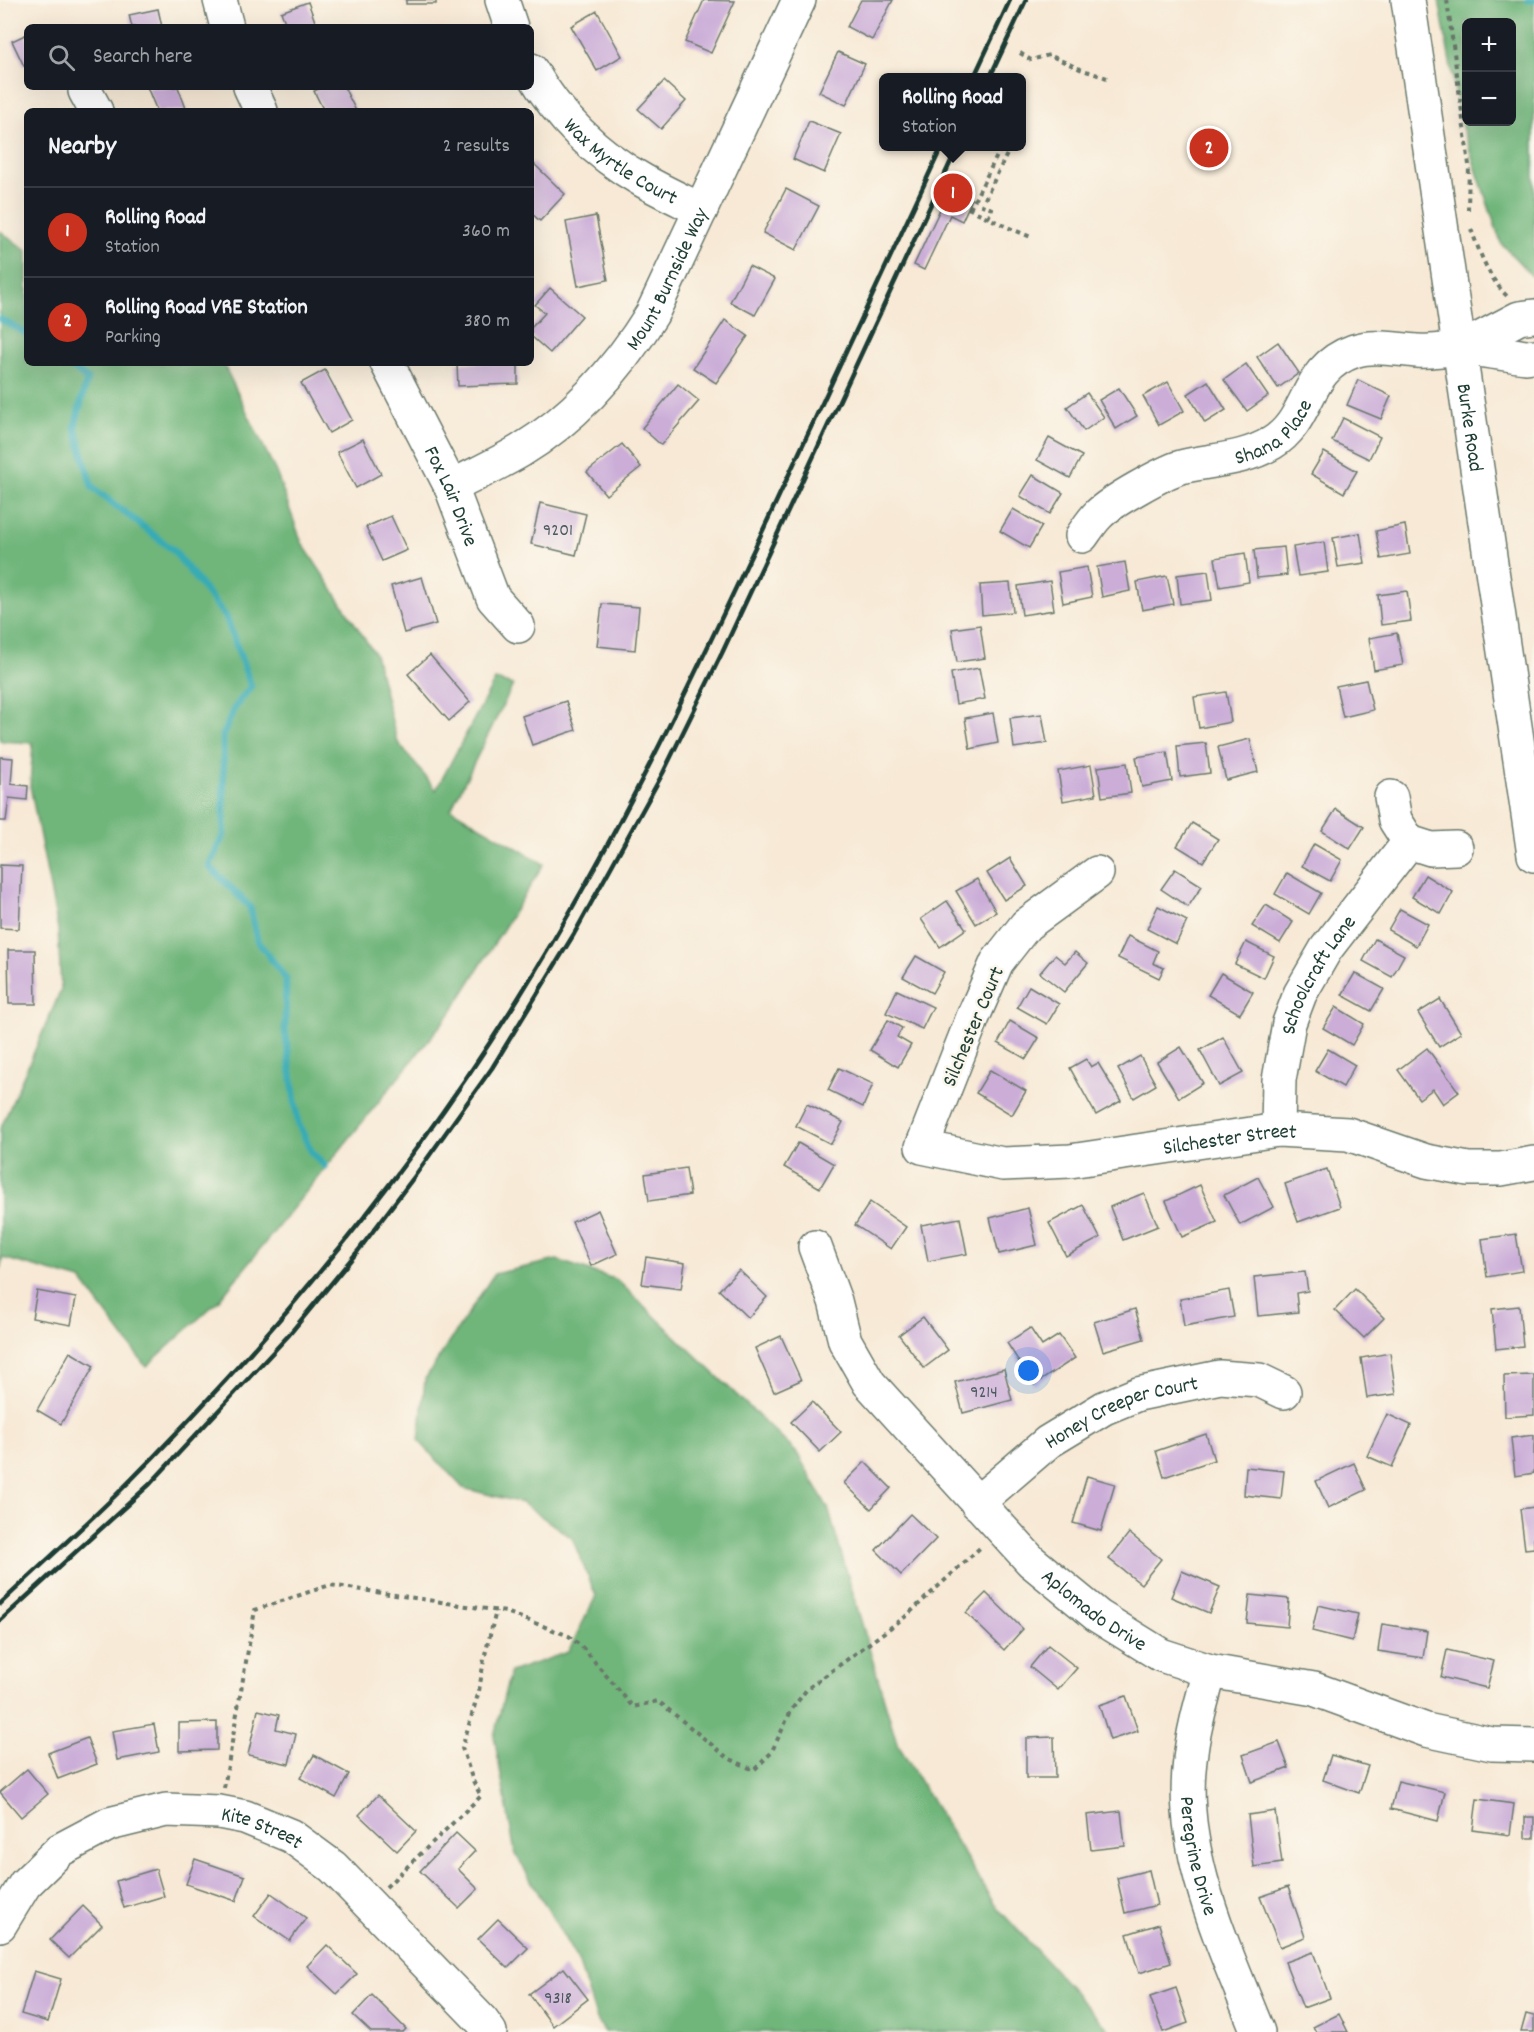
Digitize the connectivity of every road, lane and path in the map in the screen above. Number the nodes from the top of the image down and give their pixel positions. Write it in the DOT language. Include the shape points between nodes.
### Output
graph roads {
  1 [pos="220,0"];
  2 [pos="502,0"];
  3 [pos="799,0"];
  4 [pos="1408,0"];
  5 [pos="1447,0"];
  6 [pos="226,24"];
  7 [pos="510,24"];
  8 [pos="1020,53"];
  9 [pos="534,75"];
  10 [pos="1107,78"];
  11 [pos="251,90"];
  12 [pos="260,108"];
  13 [pos="1000,151"];
  14 [pos="1009,151"];
  15 [pos="952,200"];
  16 [pos="970,209"];
  17 [pos="701,210"];
  18 [pos="988,218"];
  19 [pos="1031,237"];
  20 [pos="1524,318"];
  21 [pos="1460,349"];
  22 [pos="1534,356"];
  23 [pos="389,366"];
  24 [pos="451,487"];
  25 [pos="1082,536"];
  26 [pos="518,626"];
  27 [pos="1390,797"];
  28 [pos="1409,842"];
  29 [pos="1456,848"];
  30 [pos="1534,855"];
  31 [pos="1097,873"];
  32 [pos="1278,1130"];
  33 [pos="922,1147"];
  34 [pos="1534,1163"];
  35 [pos="815,1247"];
  36 [pos="1284,1392"];
  37 [pos="977,1503"];
  38 [pos="1001,1529"];
  39 [pos="496,1611"];
  40 [pos="1210,1671"];
  41 [pos="1534,1745"];
  42 [pos="219,1812"];
  43 [pos="369,1904"];
  44 [pos="0,1925"];
  45 [pos="490,2032"];
  46 [pos="1258,2032"];
  1 -- 6 [label="street"];
  2 -- 7 [label="street"];
  3 -- 17 [label="street, Mount Burnside Way"];
  4 -- 21 [label="street, Burke Road"];
  5 -- 20 [label="path" via="1469,165 1468,221 1485,265"];
  8 -- 10 [label="path" via="1031,60 1049,55"];
  9 -- 17 [label="street, Wax Myrtle Court" via="553,104 593,146 643,181"];
  11 -- 12 [label="street"];
  13 -- 16 [label="path"];
  14 -- 18 [label="path" via="982,205 992,209"];
  15 -- 16 [label="path"];
  16 -- 18 [label="path"];
  17 -- 24 [label="street, Mount Burnside Way" via="652,314 610,375 548,432"];
  18 -- 19 [label="path"];
  20 -- 21 [label="street"];
  21 -- 22 [label="street"];
  21 -- 25 [label="street, Shana Place" via="1374,348 1344,355 1314,381 1292,426 1275,441 1239,458 1165,473 1099,514"];
  21 -- 30 [label="street, Burke Road"];
  23 -- 24 [label="street, Fox Lair Drive"];
  24 -- 26 [label="street, Fox Lair Drive" via="493,598"];
  27 -- 28 [label="street" via="1395,820"];
  28 -- 29 [label="street" via="1431,849"];
  28 -- 32 [label="street, Schoolcraft Lane" via="1326,949 1300,993 1289,1023 1279,1080"];
  31 -- 33 [label="street, Silchester Court" via="1026,925 997,962"];
  32 -- 33 [label="street, Silchester Street" via="1070,1161 1003,1164"];
  32 -- 34 [label="street, Silchester Street" via="1348,1134 1426,1161 1468,1169"];
  35 -- 37 [label="street, Aplomado Drive" via="845,1341 868,1383"];
  36 -- 37 [label="street, Honey Creeper Court" via="1258,1380 1220,1377 1138,1394 1104,1408 1048,1442"];
  37 -- 38 [label="street, Aplomado Drive"];
  38 -- 39 [label="path" via="905,1617 807,1689 792,1709 771,1753 754,1770 728,1758 658,1701 633,1707 568,1636"];
  38 -- 40 [label="street, Aplomado Drive" via="1031,1561 1098,1616 1161,1655"];
  39 -- 42 [label="path" via="330,1586 255,1610"];
  39 -- 43 [label="path" via="462,1748 482,1796"];
  40 -- 41 [label="street, Aplomado Drive" via="1314,1689 1426,1730 1492,1744"];
  40 -- 46 [label="street, Peregrine Drive" via="1189,1762 1195,1853 1210,1911"];
  42 -- 43 [label="street, Kite Street" via="246,1817 291,1836 333,1868"];
  42 -- 44 [label="street, Kite Street" via="166,1810 109,1824 60,1850 25,1884"];
  43 -- 45 [label="street, Kite Street"];
}
